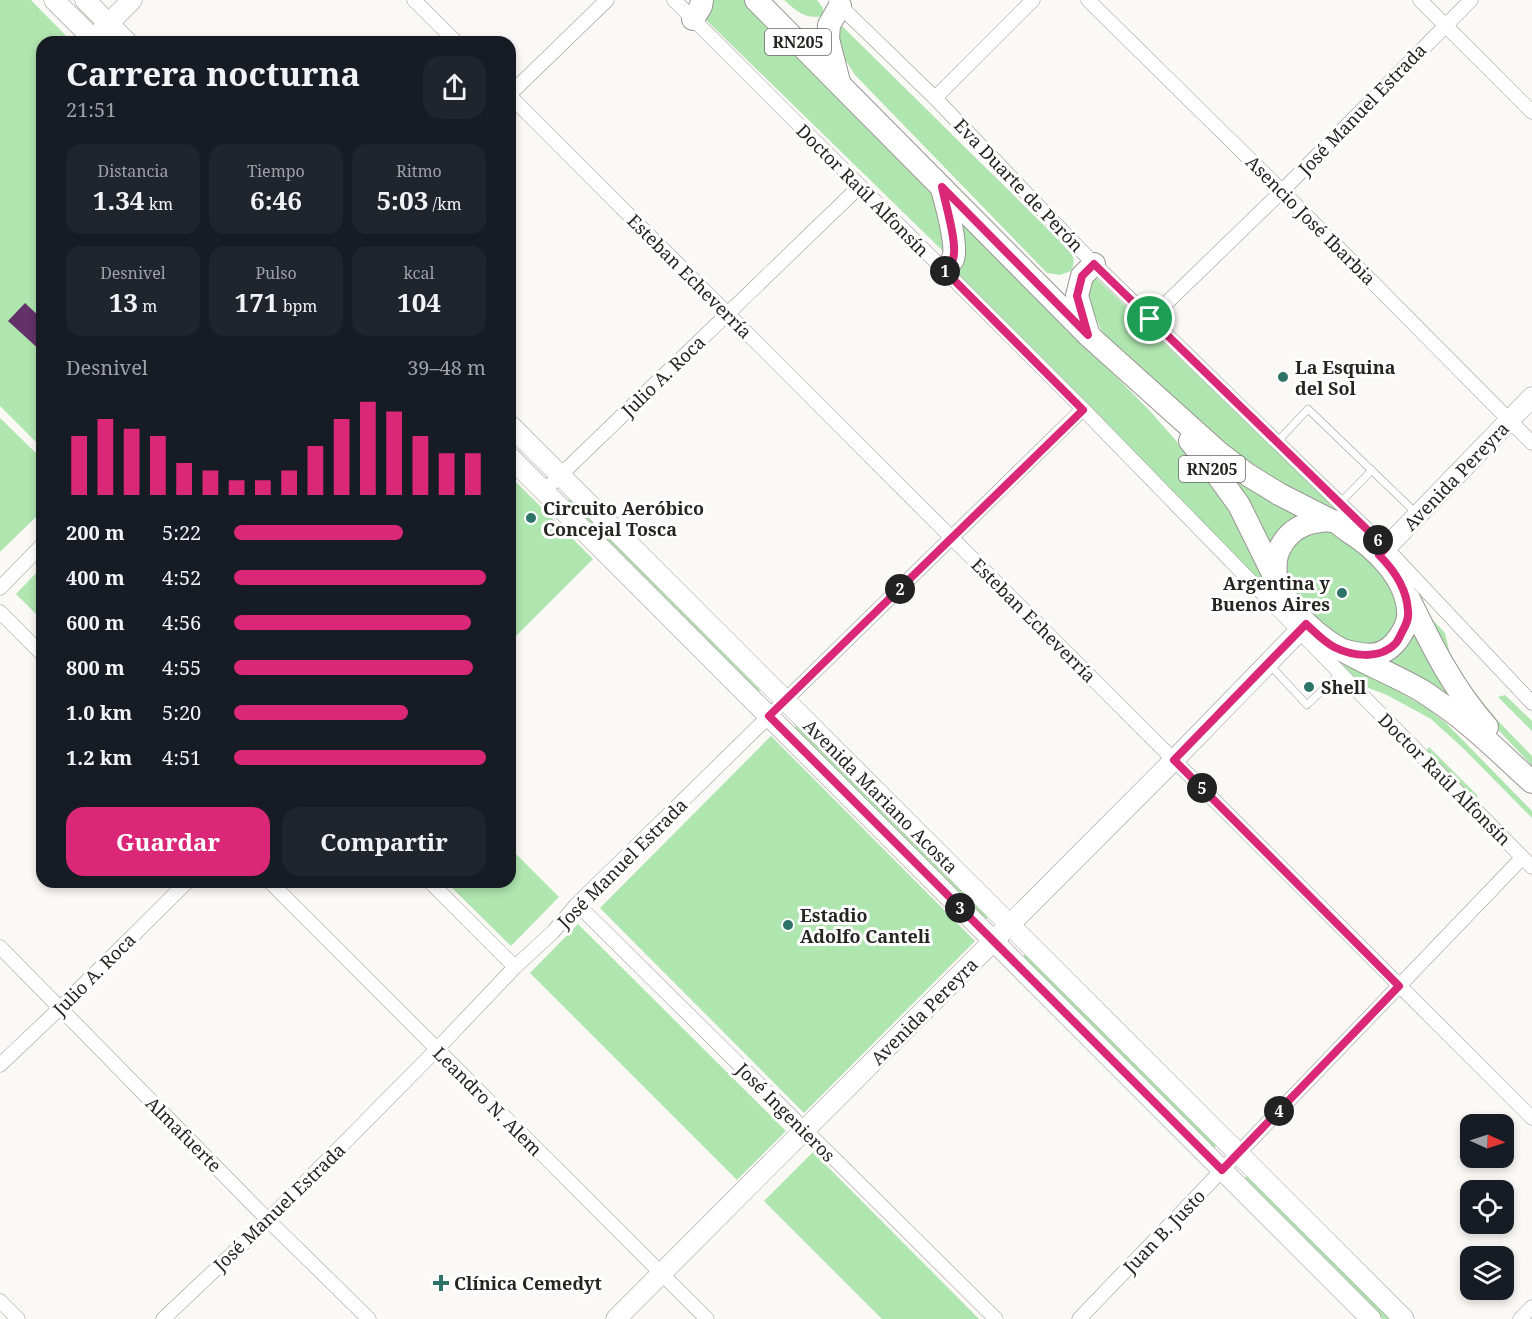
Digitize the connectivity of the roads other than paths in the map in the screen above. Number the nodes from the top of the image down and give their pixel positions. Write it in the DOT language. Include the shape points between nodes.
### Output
graph roads {
  1 [pos="54,0"];
  2 [pos="86,0"];
  3 [pos="132,0"];
  4 [pos="414,0"];
  5 [pos="607,0"];
  6 [pos="674,0"];
  7 [pos="756,0"];
  8 [pos="1034,0"];
  9 [pos="1088,0"];
  10 [pos="1420,0"];
  11 [pos="1471,0"];
  12 [pos="837,3"];
  13 [pos="698,10"];
  14 [pos="109,23"];
  15 [pos="1445,25"];
  16 [pos="89,36"];
  17 [pos="98,36"];
  18 [pos="121,36"];
  19 [pos="450,36"];
  20 [pos="839,84"];
  21 [pos="516,89"];
  22 [pos="935,98"];
  23 [pos="516,101"];
  24 [pos="1532,112"];
  25 [pos="860,186"];
  26 [pos="942,187"];
  27 [pos="1282,191"];
  28 [pos="1094,264"];
  29 [pos="944,270"];
  30 [pos="728,314"];
  31 [pos="1150,319"];
  32 [pos="1088,335"];
  33 [pos="1125,369"];
  34 [pos="1532,397"];
  35 [pos="1083,410"];
  36 [pos="1509,420"];
  37 [pos="516,431"];
  38 [pos="1277,442"];
  39 [pos="1532,443"];
  40 [pos="516,463"];
  41 [pos="1372,470"];
  42 [pos="560,475"];
  43 [pos="544,491"];
  44 [pos="1336,512"];
  45 [pos="1418,515"];
  46 [pos="952,538"];
  47 [pos="36,551"];
  48 [pos="1382,552"];
  49 [pos="1401,582"];
  50 [pos="1277,584"];
  51 [pos="0,588"];
  52 [pos="0,612"];
  53 [pos="1302,627"];
  54 [pos="36,648"];
  55 [pos="1335,648"];
  56 [pos="1268,663"];
  57 [pos="1340,673"];
  58 [pos="786,700"];
  59 [pos="1532,703"];
  60 [pos="769,716"];
  61 [pos="1174,760"];
  62 [pos="1532,777"];
  63 [pos="1532,782"];
  64 [pos="1527,862"];
  65 [pos="182,888"];
  66 [pos="276,888"];
  67 [pos="436,888"];
  68 [pos="577,904"];
  69 [pos="1010,925"];
  70 [pos="994,942"];
  71 [pos="0,947"];
  72 [pos="515,967"];
  73 [pos="1399,986"];
  74 [pos="60,1008"];
  75 [pos="437,1049"];
  76 [pos="0,1065"];
  77 [pos="1532,1118"];
  78 [pos="806,1131"];
  79 [pos="1239,1153"];
  80 [pos="1222,1170"];
  81 [pos="268,1220"];
  82 [pos="662,1274"];
  83 [pos="0,1300"];
  84 [pos="1532,1307"];
  85 [pos="18,1319"];
  86 [pos="163,1319"];
  87 [pos="369,1319"];
  88 [pos="616,1319"];
  89 [pos="707,1319"];
  90 [pos="996,1319"];
  91 [pos="1079,1319"];
  92 [pos="1371,1319"];
  93 [pos="1404,1319"];
  94 [pos="1520,1319"];
  1 -- 16 [label="main road"];
  2 -- 14 [label="main road"];
  3 -- 14 [label="main road"];
  4 -- 19 [label="street"];
  5 -- 21 [label="street"];
  6 -- 13 [label="street, Doctor Raúl Alfonsín"];
  7 -- 20 [label="main road, RN205"];
  8 -- 22 [label="street"];
  9 -- 27 [label="street, Asencio José Ibarbia"];
  10 -- 15 [label="street"];
  11 -- 15 [label="street, José Manuel Estrada"];
  12 -- 20 [label="main road" via="828,39"];
  12 -- 22 [label="street, Eva Duarte de Perón"];
  13 -- 25 [label="street, Doctor Raúl Alfonsín"];
  14 -- 17 [label="main road"];
  14 -- 18 [label="main road"];
  15 -- 24 [label="street"];
  15 -- 27 [label="street, José Manuel Estrada"];
  20 -- 26 [label="main road, RN205"];
  22 -- 28 [label="street, Eva Duarte de Perón"];
  23 -- 30 [label="street, Esteban Echeverría"];
  25 -- 29 [label="street, Doctor Raúl Alfonsín"];
  25 -- 30 [label="street, Julio A. Roca"];
  26 -- 29 [label="main road" via="954,249 953,259"];
  26 -- 32 [label="main road, RN205"];
  27 -- 31 [label="street, José Manuel Estrada"];
  27 -- 36 [label="street, Asencio José Ibarbia"];
  28 -- 31 [label="street, Eva Duarte de Perón"];
  28 -- 32 [label="main road" via="1082,276 1077,296"];
  29 -- 35 [label="street, Doctor Raúl Alfonsín"];
  30 -- 42 [label="street, Julio A. Roca"];
  30 -- 46 [label="street, Esteban Echeverría"];
  31 -- 38 [label="street, Eva Duarte de Perón"];
  32 -- 33 [label="main road, RN205"];
  33 -- 44 [label="main road, RN205" via="1248,475 1279,494"];
  33 -- 50 [label="main road, RN205" via="1210,465 1239,505"];
  34 -- 36 [label="main road, Avenida Pereyra"];
  35 -- 46 [label="street, José Manuel Estrada"];
  35 -- 53 [label="street, Doctor Raúl Alfonsín"];
  36 -- 39 [label="street, Asencio José Ibarbia"];
  36 -- 45 [label="main road, Avenida Pereyra"];
  37 -- 42 [label="main road, Avenida Mariano Acosta"];
  38 -- 41 [label="lane" via="1308,409"];
  38 -- 44 [label="street, Eva Duarte de Perón"];
  40 -- 43 [label="main road, Avenida Mariano Acosta"];
  41 -- 44 [label="lane"];
  41 -- 45 [label="lane"];
  42 -- 43 [label="street, Julio A. Roca"];
  42 -- 58 [label="main road, Avenida Mariano Acosta"];
  43 -- 60 [label="main road, Avenida Mariano Acosta"];
  44 -- 48 [label="main road, RN205" via="1359,538"];
  44 -- 50 [label="main road" via="1289,534 1277,557"];
  45 -- 48 [label="main road, Avenida Pereyra"];
  46 -- 58 [label="street, José Manuel Estrada"];
  46 -- 61 [label="street, Esteban Echeverría"];
  47 -- 51 [label="street"];
  48 -- 49 [label="main road, RN205"];
  48 -- 59 [label="street"];
  49 -- 55 [label="main road, RN205" via="1407,624 1395,644 1376,654 1360,655"];
  49 -- 62 [label="main road, RN205" via="1434,649 1474,713"];
  50 -- 53 [label="main road, RN205"];
  52 -- 54 [label="street"];
  53 -- 55 [label="main road, RN205"];
  53 -- 56 [label="main road, Avenida Pereyra"];
  53 -- 57 [label="street, Doctor Raúl Alfonsín"];
  55 -- 63 [label="main road, RN205" via="1423,692 1474,730"];
  56 -- 57 [label="lane" via="1307,705"];
  56 -- 61 [label="main road, Avenida Pereyra"];
  57 -- 64 [label="street, Doctor Raúl Alfonsín"];
  58 -- 60 [label="street, José Manuel Estrada"];
  58 -- 69 [label="main road, Avenida Mariano Acosta"];
  60 -- 68 [label="street, José Manuel Estrada"];
  60 -- 70 [label="main road, Avenida Mariano Acosta"];
  61 -- 69 [label="main road, Avenida Pereyra"];
  61 -- 73 [label="street, Esteban Echeverría"];
  64 -- 73 [label="street, Juan B. Justo"];
  65 -- 74 [label="street, Julio A. Roca"];
  66 -- 75 [label="street, Leandro N. Alem"];
  67 -- 72 [label="street"];
  68 -- 72 [label="street, José Manuel Estrada"];
  68 -- 78 [label="street, José Ingenieros"];
  69 -- 70 [label="main road, Avenida Pereyra"];
  69 -- 79 [label="main road, Avenida Mariano Acosta"];
  70 -- 78 [label="main road, Avenida Pereyra"];
  70 -- 80 [label="main road, Avenida Mariano Acosta"];
  71 -- 74 [label="street, Almafuerte"];
  72 -- 75 [label="street, José Manuel Estrada"];
  73 -- 77 [label="street, Esteban Echeverría"];
  73 -- 79 [label="street, Juan B. Justo"];
  74 -- 76 [label="street, Julio A. Roca"];
  74 -- 81 [label="street, Almafuerte"];
  75 -- 81 [label="street, José Manuel Estrada"];
  75 -- 82 [label="street, Leandro N. Alem"];
  78 -- 82 [label="main road, Avenida Pereyra"];
  78 -- 90 [label="street, José Ingenieros"];
  79 -- 80 [label="street, Juan B. Justo"];
  79 -- 93 [label="main road, Avenida Mariano Acosta"];
  80 -- 91 [label="street, Juan B. Justo"];
  80 -- 92 [label="main road, Avenida Mariano Acosta"];
  81 -- 86 [label="street, José Manuel Estrada"];
  81 -- 87 [label="street, Almafuerte"];
  82 -- 88 [label="main road, Avenida Pereyra"];
  82 -- 89 [label="street, Leandro N. Alem"];
  83 -- 85 [label="street"];
  84 -- 94 [label="street"];
}
